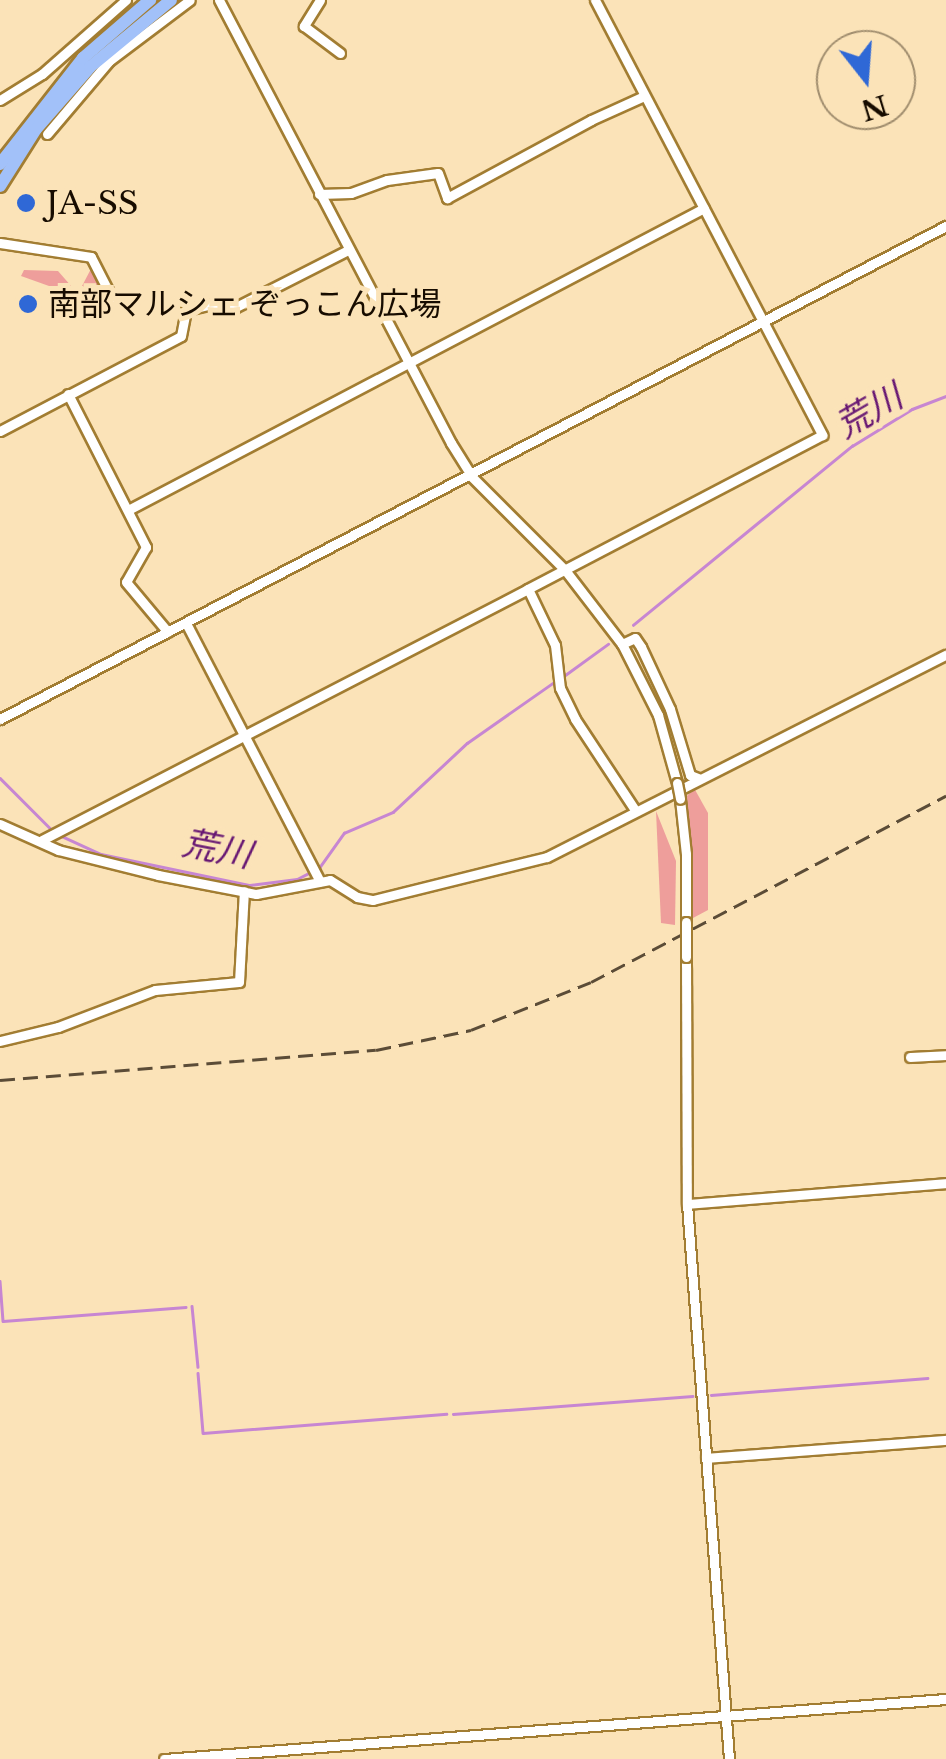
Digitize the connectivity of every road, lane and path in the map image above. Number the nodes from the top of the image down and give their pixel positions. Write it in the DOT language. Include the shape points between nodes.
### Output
graph roads {
  1 [pos="126,0"];
  2 [pos="171,0"];
  3 [pos="190,0"];
  4 [pos="219,0"];
  5 [pos="320,0"];
  6 [pos="594,0"];
  7 [pos="145,1"];
  8 [pos="340,53"];
  9 [pos="644,96"];
  10 [pos="0,100"];
  11 [pos="47,134"];
  12 [pos="0,164"];
  13 [pos="0,186"];
  14 [pos="319,194"];
  15 [pos="704,208"];
  16 [pos="946,226"];
  17 [pos="0,242"];
  18 [pos="348,250"];
  19 [pos="114,300"];
  20 [pos="762,321"];
  21 [pos="408,363"];
  22 [pos="68,394"];
  23 [pos="0,430"];
  24 [pos="472,476"];
  25 [pos="128,510"];
  26 [pos="565,570"];
  27 [pos="528,589"];
  28 [pos="186,624"];
  29 [pos="168,632"];
  30 [pos="622,644"];
  31 [pos="946,655"];
  32 [pos="0,719"];
  33 [pos="247,736"];
  34 [pos="698,778"];
  35 [pos="635,810"];
  36 [pos="0,824"];
  37 [pos="39,840"];
  38 [pos="317,875"];
  39 [pos="244,892"];
  40 [pos="0,1040"];
  41 [pos="946,1055"];
  42 [pos="910,1058"];
  43 [pos="946,1183"];
  44 [pos="687,1204"];
  45 [pos="946,1440"];
  46 [pos="706,1458"];
  47 [pos="946,1700"];
  48 [pos="726,1717"];
  49 [pos="164,1759"];
  50 [pos="730,1759"];
  1 -- 10 [label="street" via="42,74"];
  2 -- 13 [label="highway" via="65,94"];
  3 -- 11 [label="street" via="109,62"];
  4 -- 14 [label="street"];
  5 -- 8 [label="street" via="304,26"];
  6 -- 9 [label="street"];
  7 -- 12 [label="highway" via="82,58"];
  9 -- 14 [label="street" via="447,198 438,173"];
  9 -- 15 [label="street"];
  14 -- 18 [label="street"];
  15 -- 20 [label="street"];
  15 -- 21 [label="street"];
  16 -- 20 [label="street"];
  17 -- 19 [label="street" via="91,257"];
  18 -- 21 [label="street"];
  18 -- 22 [label="street" via="234,308 186,310 182,336"];
  20 -- 24 [label="street"];
  20 -- 26 [label="street" via="822,435"];
  21 -- 24 [label="street"];
  21 -- 25 [label="street"];
  22 -- 23 [label="street"];
  22 -- 25 [label="street"];
  24 -- 26 [label="street"];
  24 -- 28 [label="street"];
  25 -- 29 [label="street" via="146,547 126,582"];
  26 -- 27 [label="street"];
  26 -- 30 [label="street"];
  27 -- 33 [label="street"];
  27 -- 35 [label="street" via="555,645 559,681 575,719"];
  28 -- 29 [label="street"];
  28 -- 33 [label="street"];
  29 -- 32 [label="street"];
  30 -- 34 [label="street" via="635,638 641,647 690,774"];
  30 -- 44 [label="street, bridge" via="658,715 680,799 686,854"];
  31 -- 34 [label="street"];
  33 -- 37 [label="street"];
  33 -- 38 [label="street"];
  34 -- 35 [label="street"];
  35 -- 38 [label="street" via="548,857 373,900 356,898"];
  36 -- 37 [label="street"];
  37 -- 39 [label="street" via="107,864"];
  38 -- 39 [label="street"];
  39 -- 40 [label="street" via="239,982 155,990 98,1014"];
  41 -- 42 [label="street"];
  43 -- 44 [label="street"];
  44 -- 46 [label="street"];
  45 -- 46 [label="street"];
  46 -- 48 [label="street"];
  47 -- 48 [label="street"];
  48 -- 49 [label="street"];
  48 -- 50 [label="street"];
}
